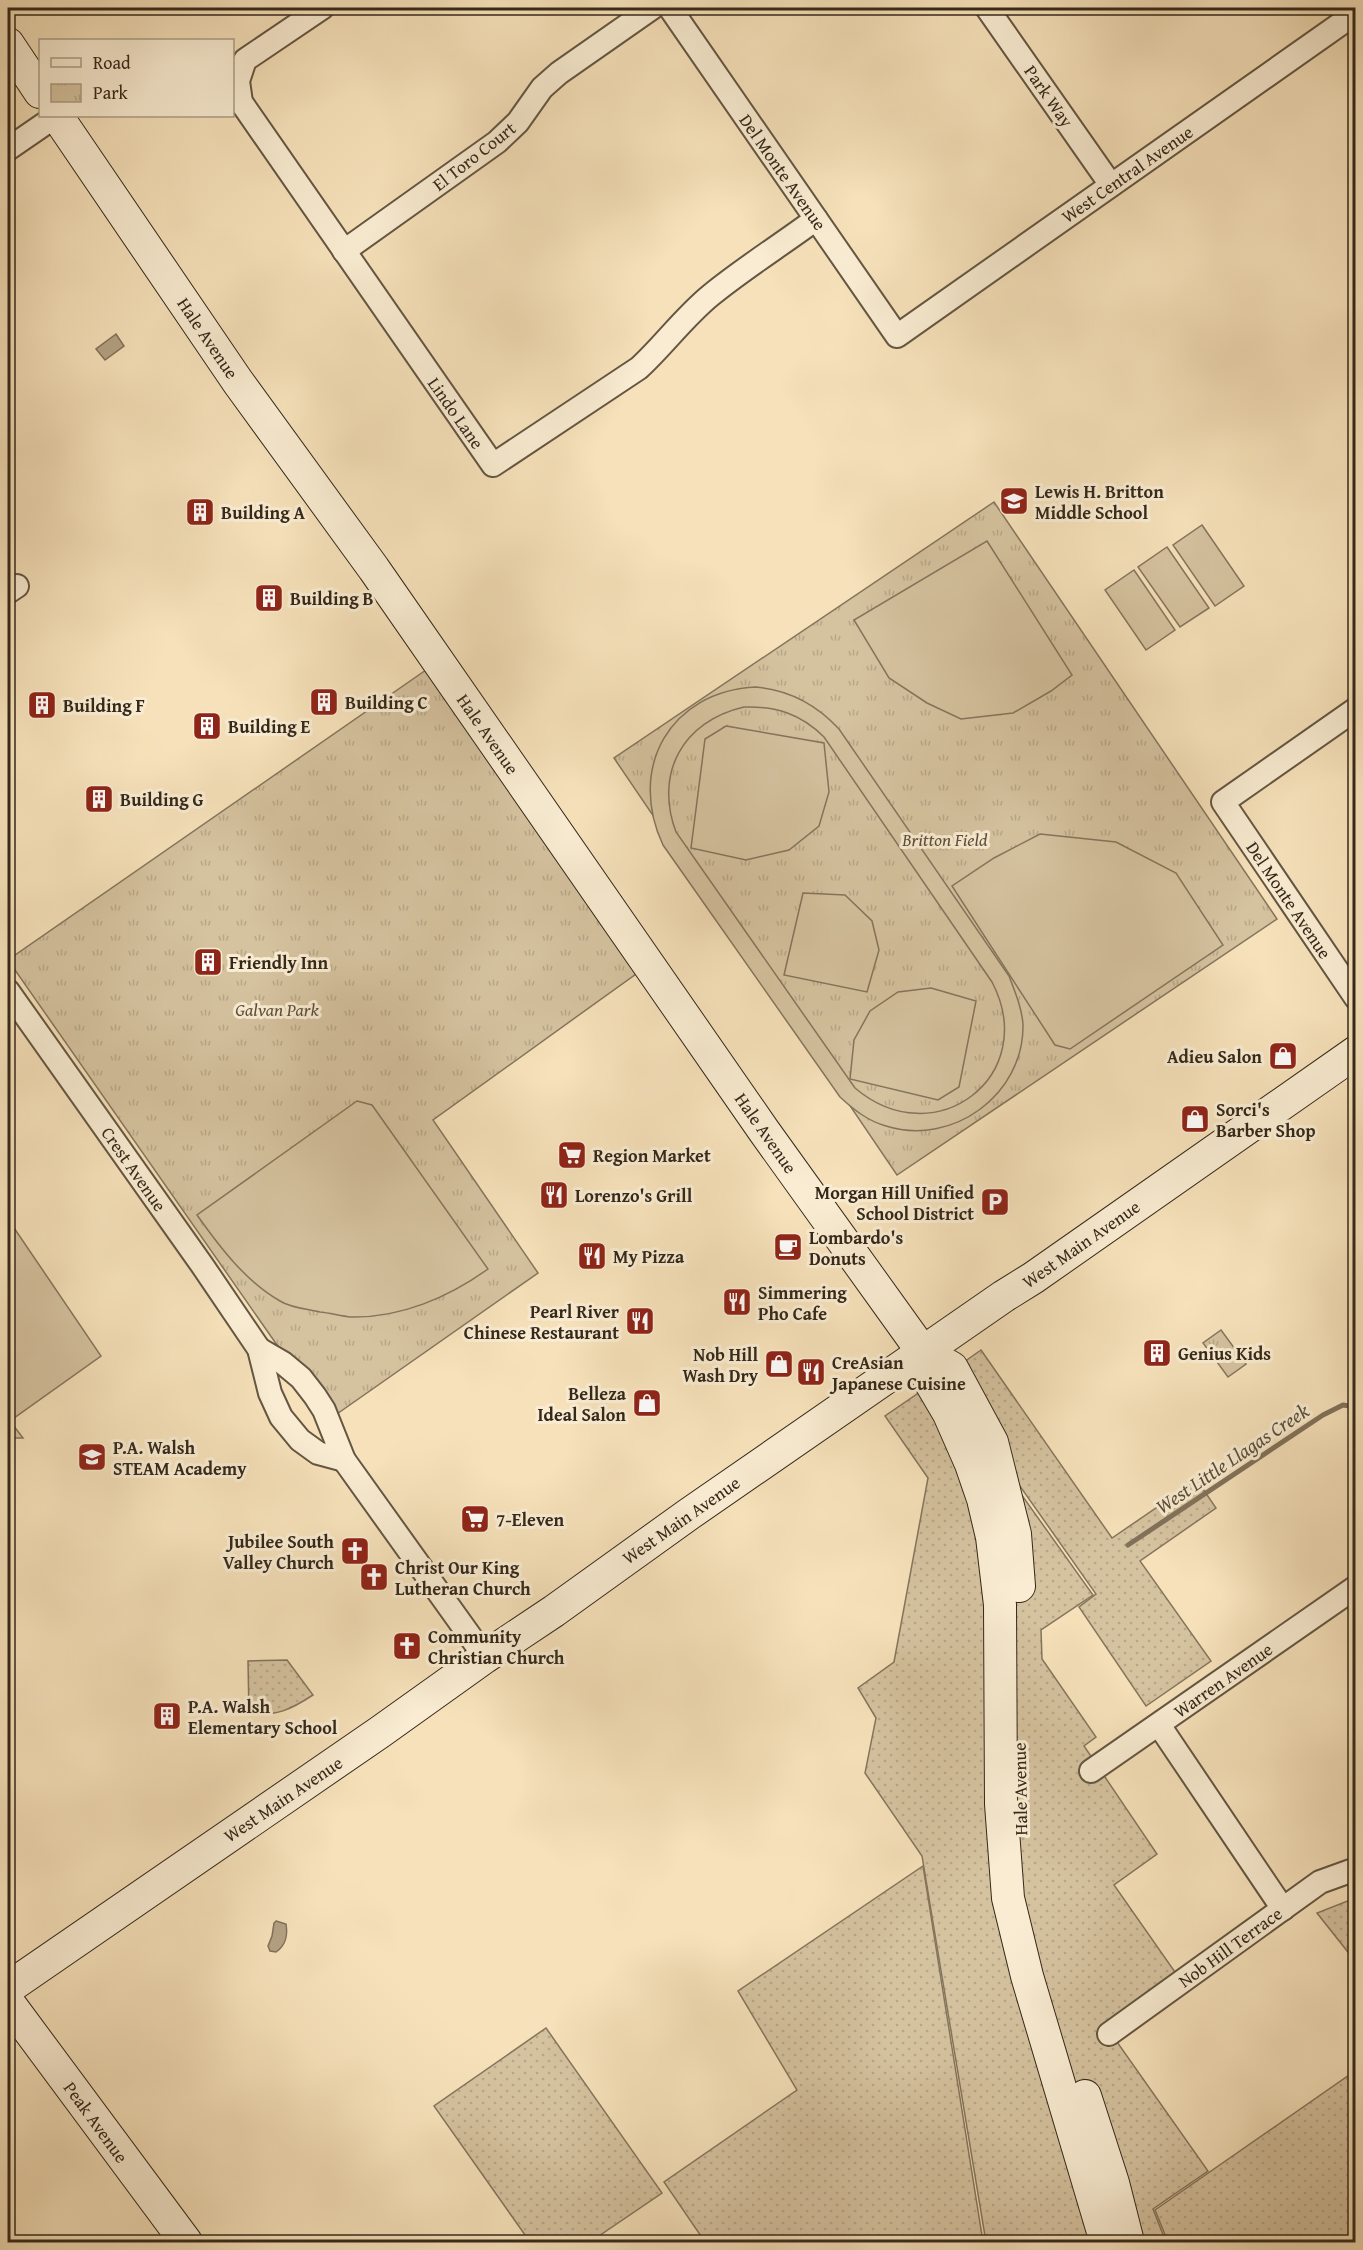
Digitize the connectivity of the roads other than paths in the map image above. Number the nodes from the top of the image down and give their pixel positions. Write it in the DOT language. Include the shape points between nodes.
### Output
graph roads {
  1 [pos="322,8"];
  2 [pos="652,8"];
  3 [pos="670,8"];
  4 [pos="987,8"];
  5 [pos="1356,13"];
  6 [pos="8,44"];
  7 [pos="39,90"];
  8 [pos="55,117"];
  9 [pos="57,117"];
  10 [pos="8,149"];
  11 [pos="1111,185"];
  12 [pos="816,219"];
  13 [pos="344,251"];
  14 [pos="897,336"];
  15 [pos="1356,709"];
  16 [pos="8,991"];
  17 [pos="1356,998"];
  18 [pos="1356,1053"];
  19 [pos="259,1349"];
  20 [pos="922,1351"];
  21 [pos="344,1460"];
  22 [pos="1356,1587"];
  23 [pos="484,1657"];
  24 [pos="1159,1725"];
  25 [pos="1090,1771"];
  26 [pos="1356,1869"];
  27 [pos="1283,1909"];
  28 [pos="8,1988"];
  29 [pos="8,2002"];
  30 [pos="1109,2034"];
  31 [pos="186,2242"];
  32 [pos="1106,2242"];
  33 [pos="1128,2242"];
  1 -- 13 [label="street, Lindo Lane" via="245,60 238,81 241,102"];
  2 -- 13 [label="street, El Toro Court" via="559,73 497,142"];
  3 -- 12 [label="street, Del Monte Avenue"];
  4 -- 11 [label="street, Park Way"];
  5 -- 11 [label="street, West Central Avenue"];
  6 -- 7 [label="main road"];
  8 -- 10 [label="street"];
  9 -- 20 [label="main road, Hale Avenue" via="238,382 374,569 764,1131"];
  11 -- 14 [label="street, West Central Avenue"];
  12 -- 13 [label="street, Lindo Lane" via="712,294 639,368 493,465"];
  12 -- 14 [label="street, Del Monte Avenue"];
  15 -- 17 [label="street, Del Monte Avenue" via="1223,802"];
  16 -- 19 [label="street, Crest Avenue"];
  18 -- 20 [label="main road, West Main Avenue"];
  19 -- 21 [label="street, Crest Avenue" via="301,1378 324,1410"];
  19 -- 21 [label="street, Crest Avenue" via="270,1393 281,1417 300,1440 318,1453"];
  20 -- 23 [label="main road, West Main Avenue"];
  20 -- 32 [label="main road, Hale Avenue" via="929,1380 971,1464 992,1537 1000,1605 1001,1804 1008,1898 1027,1976"];
  20 -- 33 [label="main road, Hale Avenue" via="950,1364 973,1403 992,1442 1015,1534 1020,1589 1020,1807 1029,1895 1048,1976"];
  21 -- 23 [label="street, Crest Avenue"];
  22 -- 24 [label="street, Warren Avenue"];
  23 -- 28 [label="main road, West Main Avenue"];
  24 -- 25 [label="street, Warren Avenue"];
  24 -- 27 [label="street"];
  26 -- 27 [label="street, Nob Hill Terrace" via="1320,1882"];
  27 -- 30 [label="street, Nob Hill Terrace"];
  29 -- 31 [label="main road, Peak Avenue"];
}
